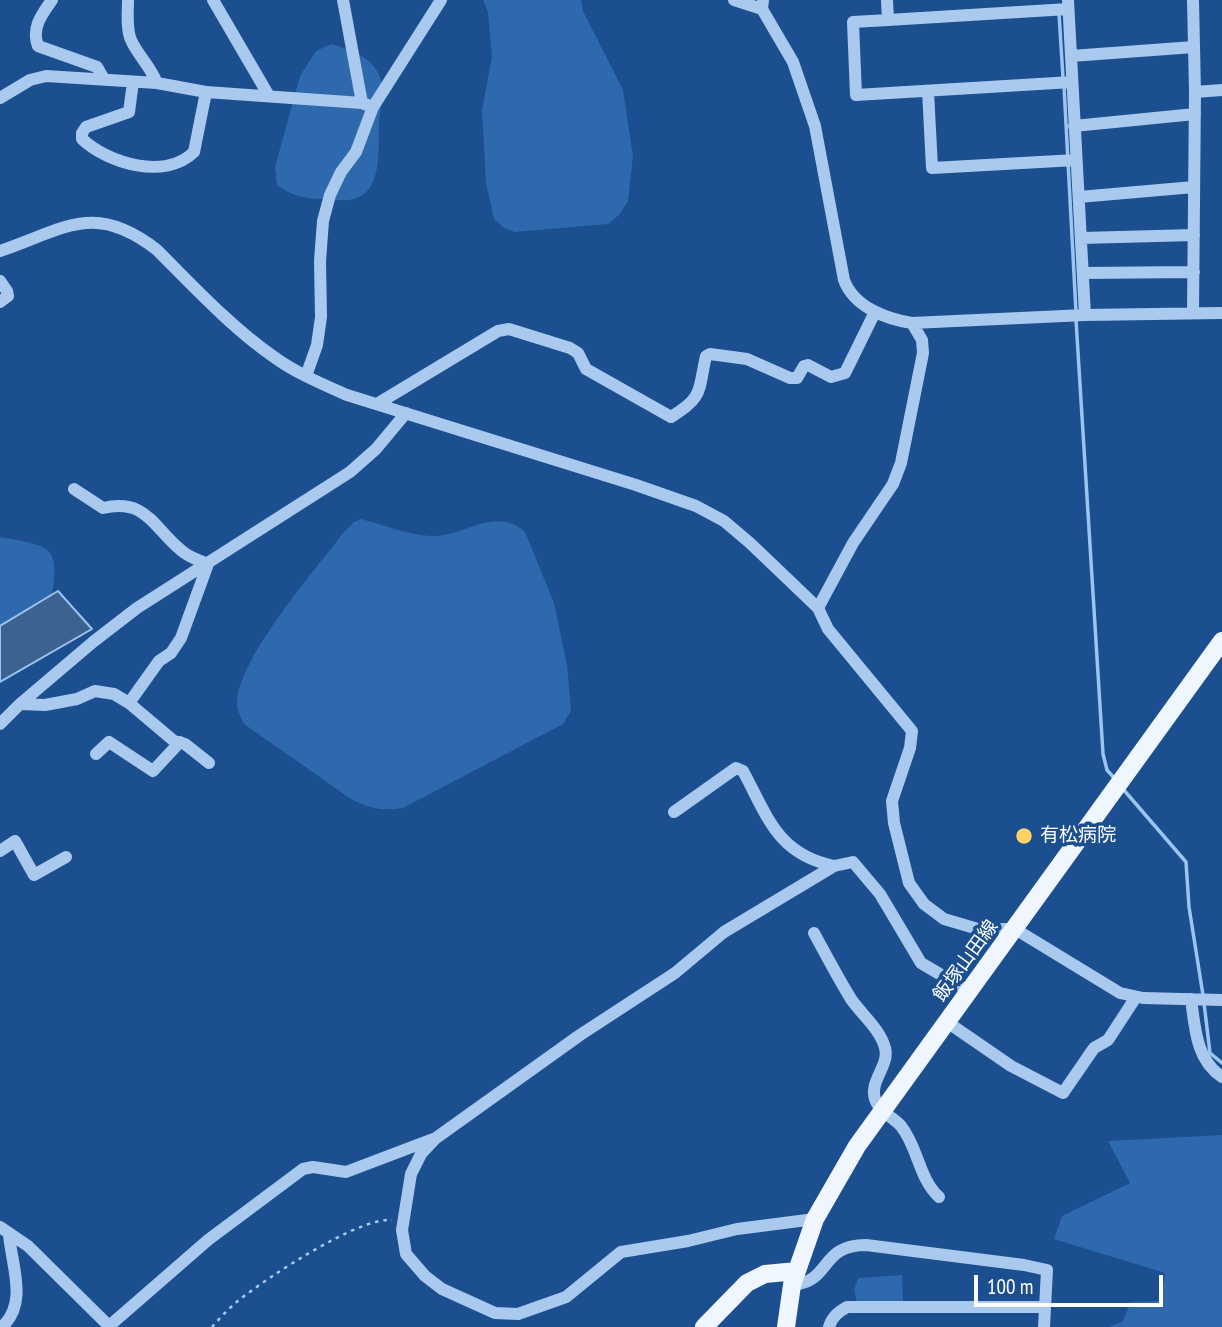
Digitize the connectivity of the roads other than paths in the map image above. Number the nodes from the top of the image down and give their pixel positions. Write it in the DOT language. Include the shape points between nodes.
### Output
graph roads {
  1 [pos="52,0"];
  2 [pos="128,0"];
  3 [pos="213,0"];
  4 [pos="343,0"];
  5 [pos="441,0"];
  6 [pos="734,0"];
  7 [pos="887,0"];
  8 [pos="1193,0"];
  9 [pos="1068,4"];
  10 [pos="762,5"];
  11 [pos="888,20"];
  12 [pos="1194,47"];
  13 [pos="1071,56"];
  14 [pos="104,79"];
  15 [pos="134,82"];
  16 [pos="1072,82"];
  17 [pos="157,83"];
  18 [pos="1222,90"];
  19 [pos="928,91"];
  20 [pos="206,92"];
  21 [pos="1195,92"];
  22 [pos="270,96"];
  23 [pos="0,99"];
  24 [pos="367,105"];
  25 [pos="1195,114"];
  26 [pos="1074,126"];
  27 [pos="1076,160"];
  28 [pos="1194,187"];
  29 [pos="1079,197"];
  30 [pos="1194,235"];
  31 [pos="1081,238"];
  32 [pos="0,251"];
  33 [pos="1194,272"];
  34 [pos="1083,273"];
  35 [pos="0,281"];
  36 [pos="0,302"];
  37 [pos="875,312"];
  38 [pos="1193,313"];
  39 [pos="1222,313"];
  40 [pos="1085,316"];
  41 [pos="912,323"];
  42 [pos="306,376"];
  43 [pos="377,404"];
  44 [pos="406,413"];
  45 [pos="74,489"];
  46 [pos="208,564"];
  47 [pos="818,608"];
  48 [pos="1222,641"];
  49 [pos="129,703"];
  50 [pos="20,704"];
  51 [pos="0,724"];
  52 [pos="180,742"];
  53 [pos="96,754"];
  54 [pos="209,763"];
  55 [pos="674,812"];
  56 [pos="0,851"];
  57 [pos="66,857"];
  58 [pos="834,866"];
  59 [pos="1015,929"];
  60 [pos="814,933"];
  61 [pos="970,992"];
  62 [pos="1136,997"];
  63 [pos="1194,999"];
  64 [pos="1216,1000"];
  65 [pos="947,1022"];
  66 [pos="1222,1077"];
  67 [pos="882,1111"];
  68 [pos="436,1138"];
  69 [pos="939,1197"];
  70 [pos="815,1219"];
  71 [pos="4,1231"];
  72 [pos="794,1278"];
  73 [pos="1045,1307"];
  74 [pos="2,1327"];
  75 [pos="108,1327"];
  76 [pos="704,1327"];
  77 [pos="786,1327"];
  78 [pos="829,1327"];
  79 [pos="1044,1327"];
  1 -- 14 [label="street" via="40,17 38,46 91,64"];
  2 -- 17 [label="street" via="131,40"];
  3 -- 22 [label="street"];
  4 -- 24 [label="street"];
  5 -- 24 [label="street"];
  6 -- 10 [label="street"];
  7 -- 11 [label="street"];
  8 -- 12 [label="street"];
  9 -- 11 [label="street"];
  9 -- 13 [label="street"];
  10 -- 37 [label="street" via="793,62 815,126 848,293"];
  11 -- 19 [label="street" via="853,22 856,95"];
  12 -- 13 [label="street"];
  12 -- 21 [label="street"];
  13 -- 16 [label="street"];
  14 -- 15 [label="street"];
  14 -- 23 [label="street" via="46,76 30,80"];
  15 -- 17 [label="street"];
  15 -- 20 [label="street" via="129,112 86,127 82,139 118,160 146,167 165,166 194,152"];
  16 -- 19 [label="street"];
  16 -- 26 [label="street"];
  17 -- 20 [label="street"];
  18 -- 21 [label="street"];
  19 -- 27 [label="street" via="932,168"];
  20 -- 22 [label="street"];
  21 -- 25 [label="street"];
  22 -- 24 [label="street"];
  24 -- 42 [label="street" via="356,152 330,195 323,221 321,317"];
  25 -- 26 [label="street"];
  25 -- 28 [label="street"];
  26 -- 27 [label="street"];
  27 -- 29 [label="street"];
  28 -- 29 [label="street"];
  28 -- 30 [label="street"];
  29 -- 31 [label="street"];
  30 -- 31 [label="street"];
  30 -- 33 [label="street"];
  31 -- 34 [label="street"];
  32 -- 42 [label="street" via="92,221 141,237 245,335"];
  33 -- 34 [label="street"];
  33 -- 38 [label="street"];
  34 -- 40 [label="street"];
  35 -- 36 [label="street" via="8,296"];
  37 -- 41 [label="street"];
  37 -- 43 [label="street" via="845,373 831,377 807,365 797,378 790,378 747,359 710,354 695,399 671,417 586,369 570,348 509,329 485,338"];
  38 -- 39 [label="street"];
  38 -- 40 [label="street"];
  40 -- 41 [label="street"];
  41 -- 47 [label="street" via="922,340 923,353 901,463"];
  42 -- 43 [label="street"];
  43 -- 44 [label="street"];
  44 -- 46 [label="street" via="350,472"];
  44 -- 47 [label="street" via="696,506 724,521"];
  45 -- 46 [label="street" via="103,508 131,507 148,517 189,557"];
  46 -- 49 [label="street" via="181,638"];
  46 -- 50 [label="street" via="137,608"];
  47 -- 59 [label="street" via="828,629 912,732 891,801 909,883 924,904 944,919 978,929"];
  48 -- 59 [label="main road, 飯塚山田線"];
  49 -- 50 [label="street" via="95,691 45,705"];
  49 -- 52 [label="street"];
  50 -- 51 [label="street"];
  52 -- 53 [label="street" via="153,771 109,742"];
  52 -- 54 [label="street"];
  55 -- 58 [label="street" via="736,768 743,771 770,821 794,851"];
  56 -- 57 [label="street" via="15,841 34,875"];
  58 -- 61 [label="street" via="853,862 880,894 921,963"];
  58 -- 68 [label="street" via="724,932 675,973"];
  59 -- 61 [label="main road, 飯塚山田線"];
  59 -- 62 [label="street" via="1120,993"];
  60 -- 67 [label="street" via="886,1050 875,1083 875,1099"];
  61 -- 65 [label="main road, 飯塚山田線"];
  62 -- 63 [label="street"];
  62 -- 65 [label="street" via="1108,1040 1094,1048 1063,1093 1011,1066"];
  63 -- 64 [label="street"];
  63 -- 66 [label="street" via="1200,1051 1207,1065"];
  65 -- 67 [label="main road, 飯塚山田線"];
  67 -- 69 [label="street" via="901,1126 929,1188"];
  67 -- 70 [label="main road, 飯塚山田線"];
  68 -- 70 [label="street" via="411,1174 402,1222 406,1254 442,1289 495,1313 518,1314 566,1297 621,1252"];
  68 -- 75 [label="street" via="346,1172 303,1169 208,1240"];
  70 -- 72 [label="main road, 飯塚山田線"];
  71 -- 74 [label="street" via="18,1298"];
  71 -- 75 [label="street" via="28,1246"];
  72 -- 73 [label="street" via="806,1284 840,1250 866,1245 1046,1270"];
  72 -- 76 [label="main road" via="765,1274 747,1283"];
  72 -- 77 [label="main road, 飯塚山田線"];
  73 -- 78 [label="street" via="847,1307"];
  73 -- 79 [label="street"];
}
